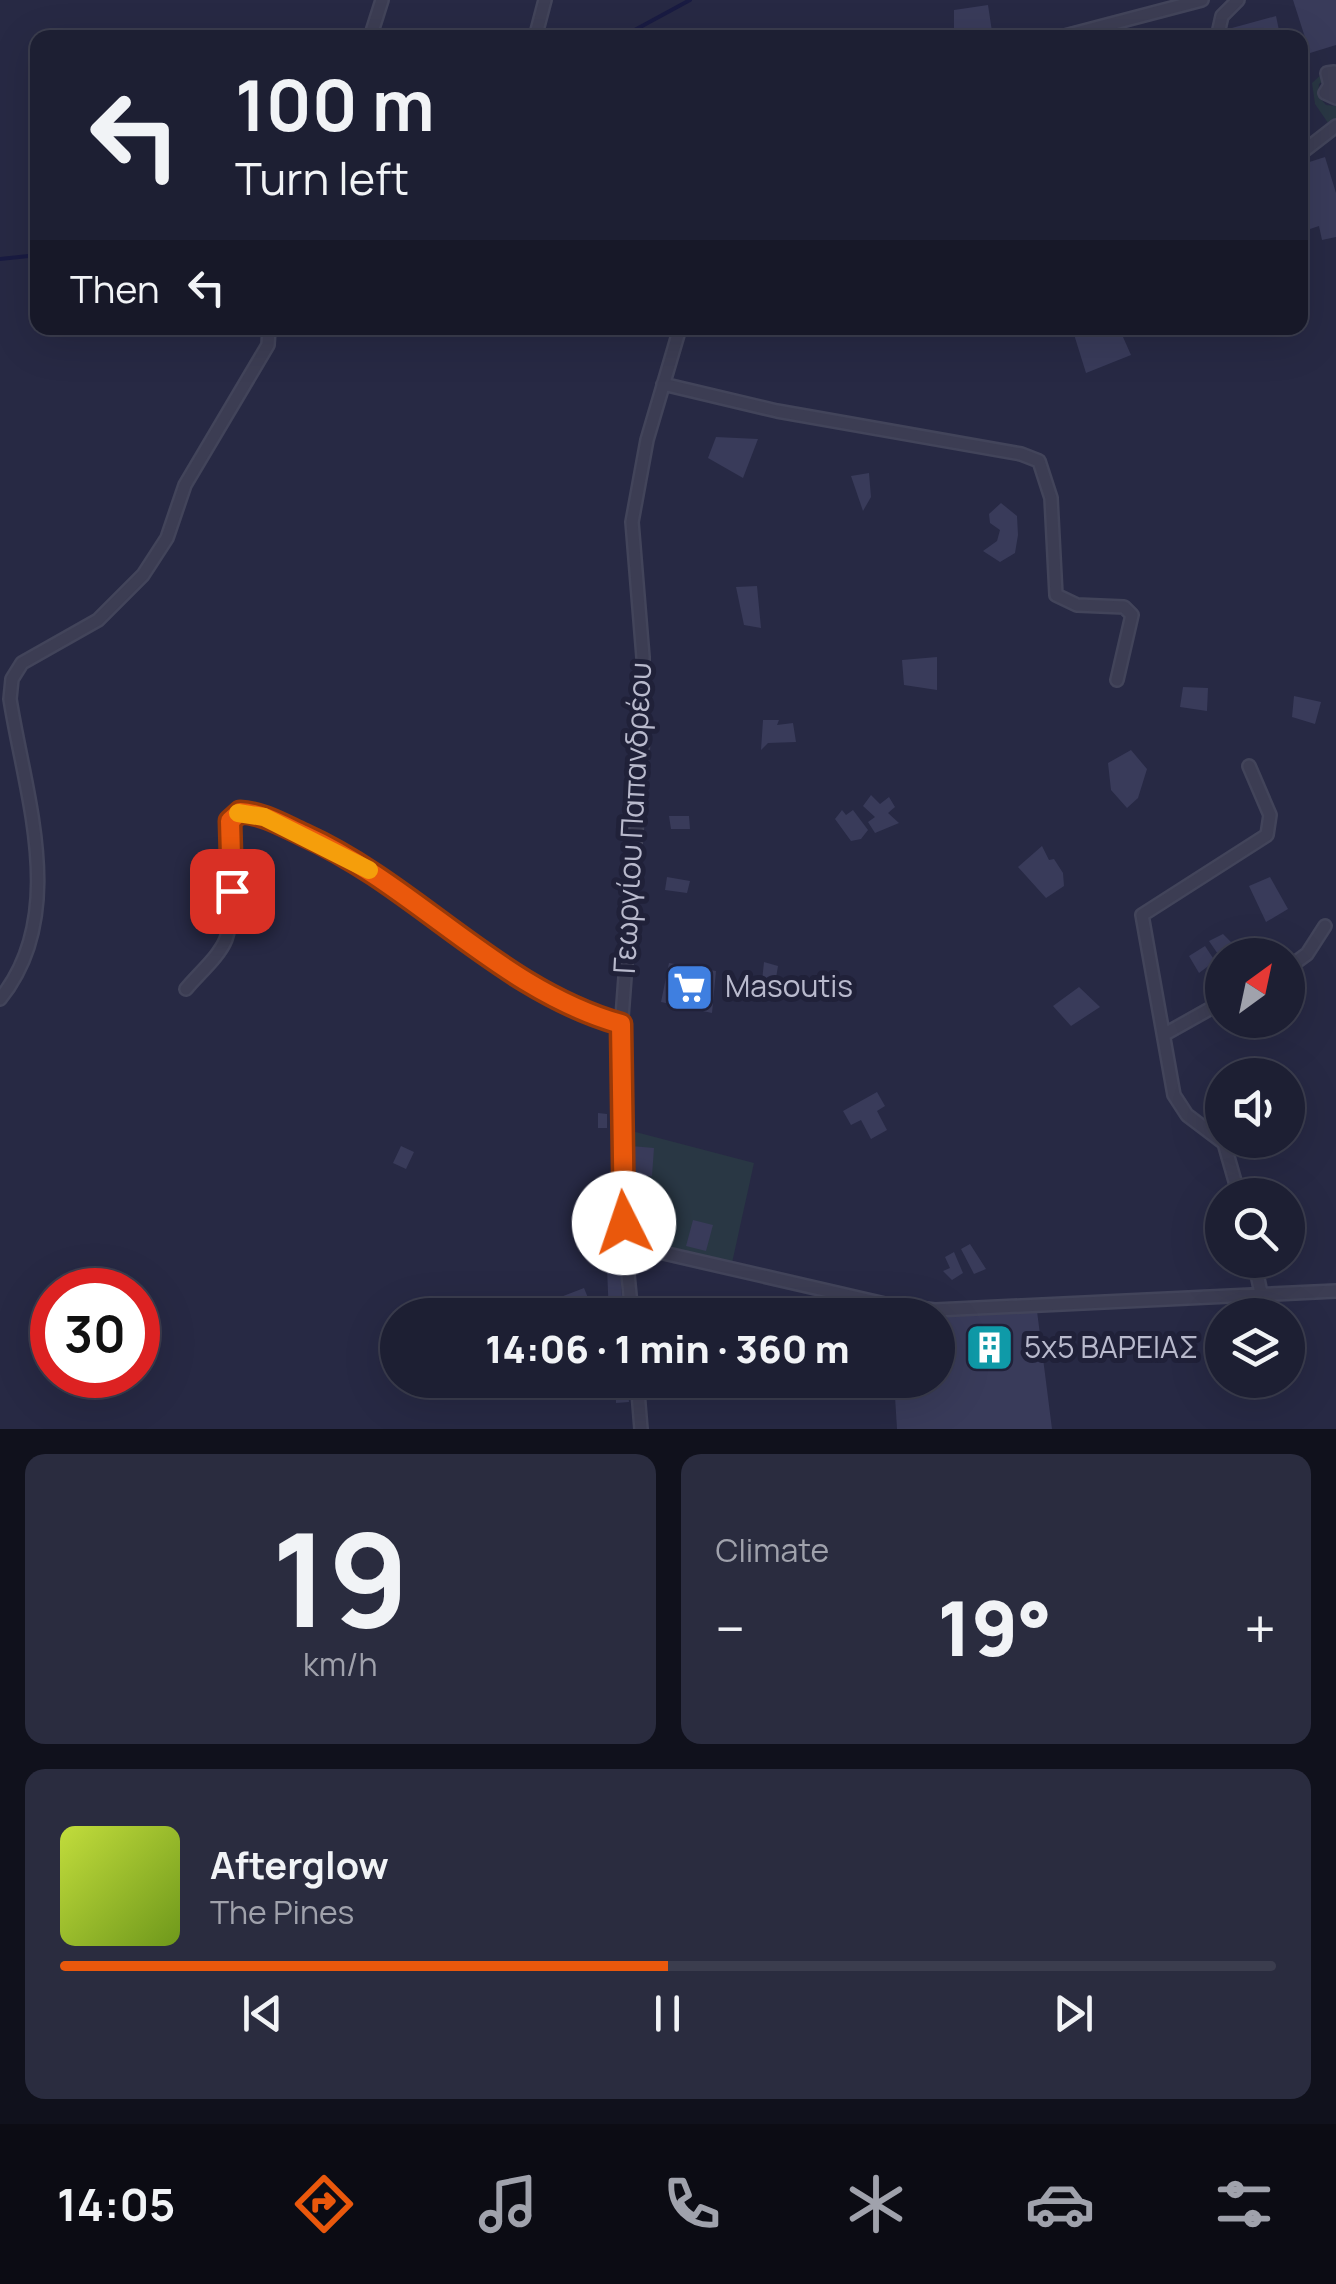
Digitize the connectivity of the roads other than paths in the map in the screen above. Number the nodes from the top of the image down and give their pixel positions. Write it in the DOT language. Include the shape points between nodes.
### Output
graph roads {
  1 [pos="382,0"];
  2 [pos="544,0"];
  3 [pos="1202,0"];
  4 [pos="1238,0"];
  5 [pos="373,30"];
  6 [pos="537,30"];
  7 [pos="1088,30"];
  8 [pos="1219,30"];
  9 [pos="1336,65"];
  10 [pos="1320,66"];
  11 [pos="1336,86"];
  12 [pos="1336,98"];
  13 [pos="1336,126"];
  14 [pos="1308,148"];
  15 [pos="269,335"];
  16 [pos="678,335"];
  17 [pos="663,384"];
  18 [pos="1117,680"];
  19 [pos="1249,766"];
  20 [pos="1326,926"];
  21 [pos="1305,955"];
  22 [pos="186,989"];
  23 [pos="0,1000"];
  24 [pos="1205,1011"];
  25 [pos="621,1024"];
  26 [pos="1164,1034"];
  27 [pos="1234,1178"];
  28 [pos="627,1252"];
  29 [pos="1258,1278"];
  30 [pos="1336,1291"];
  31 [pos="1261,1293"];
  32 [pos="631,1298"];
  33 [pos="638,1398"];
  34 [pos="641,1429"];
  1 -- 5 [label="street"];
  2 -- 6 [label="street"];
  3 -- 7 [label="street"];
  4 -- 8 [label="street"];
  9 -- 10 [label="street"];
  11 -- 12 [label="street" via="1334,72 1327,73 1325,94"];
  13 -- 14 [label="street"];
  15 -- 23 [label="street" via="143,574 98,620 30,656 12,679 39,873 24,955"];
  16 -- 17 [label="street, Γεωργίου Παπανδρέου"];
  17 -- 18 [label="street" via="1039,462 1050,498 1056,595 1131,613"];
  17 -- 25 [label="street, Γεωργίου Παπανδρέου" via="632,522 644,738"];
  19 -- 26 [label="street" via="1270,816 1267,836 1142,915"];
  20 -- 21 [label="street"];
  22 -- 25 [label="street" via="226,938 232,891 228,826 235,814 248,812 354,860 537,989"];
  24 -- 26 [label="street"];
  25 -- 28 [label="street, Γεωργίου Παπανδρέου" via="620,1193"];
  26 -- 27 [label="street" via="1177,1102 1224,1143"];
  28 -- 31 [label="street" via="646,1249 919,1309"];
  28 -- 32 [label="street, Γεωργίου Παπανδρέου"];
  29 -- 31 [label="street"];
  30 -- 31 [label="street"];
  33 -- 34 [label="street"];
}
